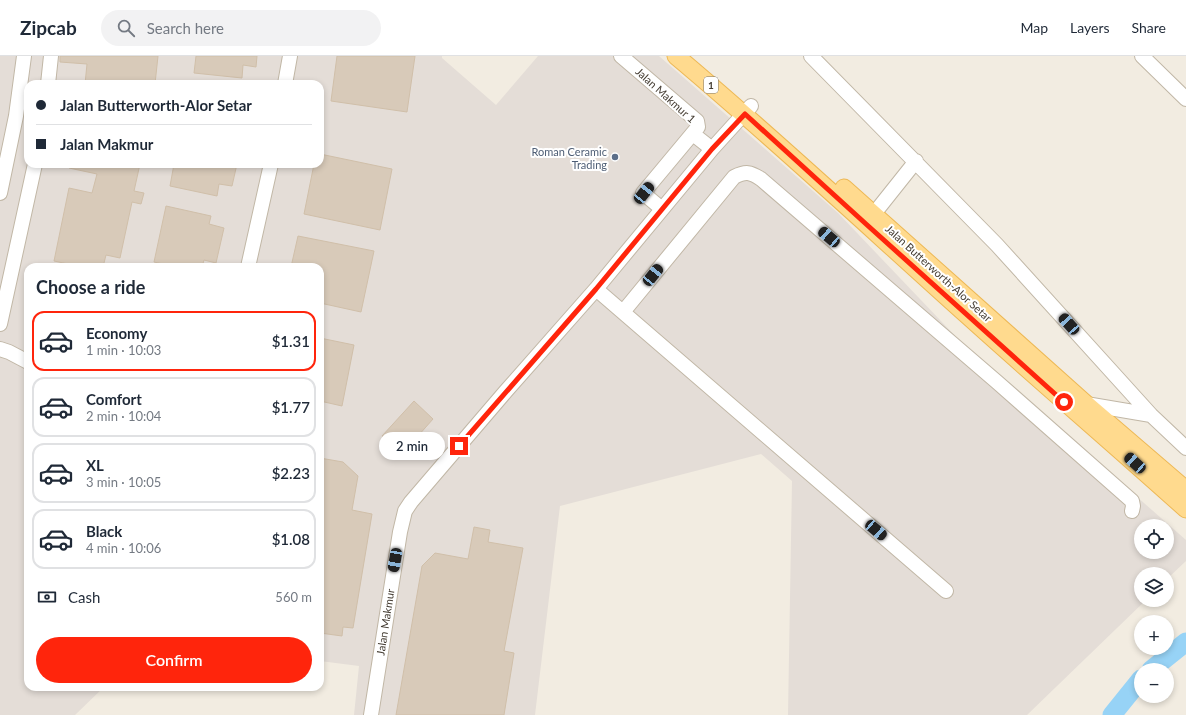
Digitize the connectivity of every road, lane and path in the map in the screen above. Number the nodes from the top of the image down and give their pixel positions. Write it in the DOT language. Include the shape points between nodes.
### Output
graph roads {
  1 [pos="24,56"];
  2 [pos="51,56"];
  3 [pos="290,56"];
  4 [pos="621,56"];
  5 [pos="676,56"];
  6 [pos="693,56"];
  7 [pos="812,56"];
  8 [pos="1142,56"];
  9 [pos="48,80"];
  10 [pos="286,80"];
  11 [pos="1186,99"];
  12 [pos="748,110"];
  13 [pos="692,134"];
  14 [pos="712,149"];
  15 [pos="916,161"];
  16 [pos="34,168"];
  17 [pos="270,168"];
  18 [pos="0,193"];
  19 [pos="662,209"];
  20 [pos="873,215"];
  21 [pos="249,263"];
  22 [pos="596,289"];
  23 [pos="623,312"];
  24 [pos="0,324"];
  25 [pos="0,349"];
  26 [pos="24,360"];
  27 [pos="1086,404"];
  28 [pos="1151,415"];
  29 [pos="1186,448"];
  30 [pos="1186,490"];
  31 [pos="1186,509"];
  32 [pos="1132,511"];
  33 [pos="946,591"];
  34 [pos="371,715"];
  1 -- 18 [label="street" via="16,116"];
  2 -- 9 [label="street"];
  3 -- 10 [label="street"];
  4 -- 13 [label="street, Jalan Makmur 1" via="697,121 698,127"];
  5 -- 12 [label="main road, Jalan Butterworth-Alor Setar / 1"];
  6 -- 12 [label="main road, Jalan Butterworth-Alor Setar / 1"];
  7 -- 15 [label="street"];
  8 -- 11 [label="street"];
  12 -- 14 [label="street, Jalan Makmur"];
  12 -- 20 [label="main road, Jalan Butterworth-Alor Setar / 1" via="780,130"];
  12 -- 31 [label="main road, Jalan Butterworth-Alor Setar / 1" via="1040,381"];
  13 -- 14 [label="street"];
  13 -- 19 [label="street, Jalan Makmur 1" via="644,193"];
  14 -- 19 [label="street, Jalan Makmur"];
  15 -- 20 [label="street"];
  15 -- 28 [label="street" via="997,245"];
  16 -- 24 [label="street"];
  17 -- 21 [label="street"];
  19 -- 22 [label="street, Jalan Makmur"];
  20 -- 27 [label="main road, Jalan Butterworth-Alor Setar / 1"];
  22 -- 23 [label="street"];
  22 -- 34 [label="street, Jalan Makmur" via="421,490 405,512"];
  23 -- 32 [label="street" via="734,177 752,173 1132,501"];
  23 -- 33 [label="street"];
  25 -- 26 [label="street"];
  27 -- 28 [label="street"];
  27 -- 30 [label="main road, Jalan Butterworth-Alor Setar / 1"];
  28 -- 29 [label="street"];
}
